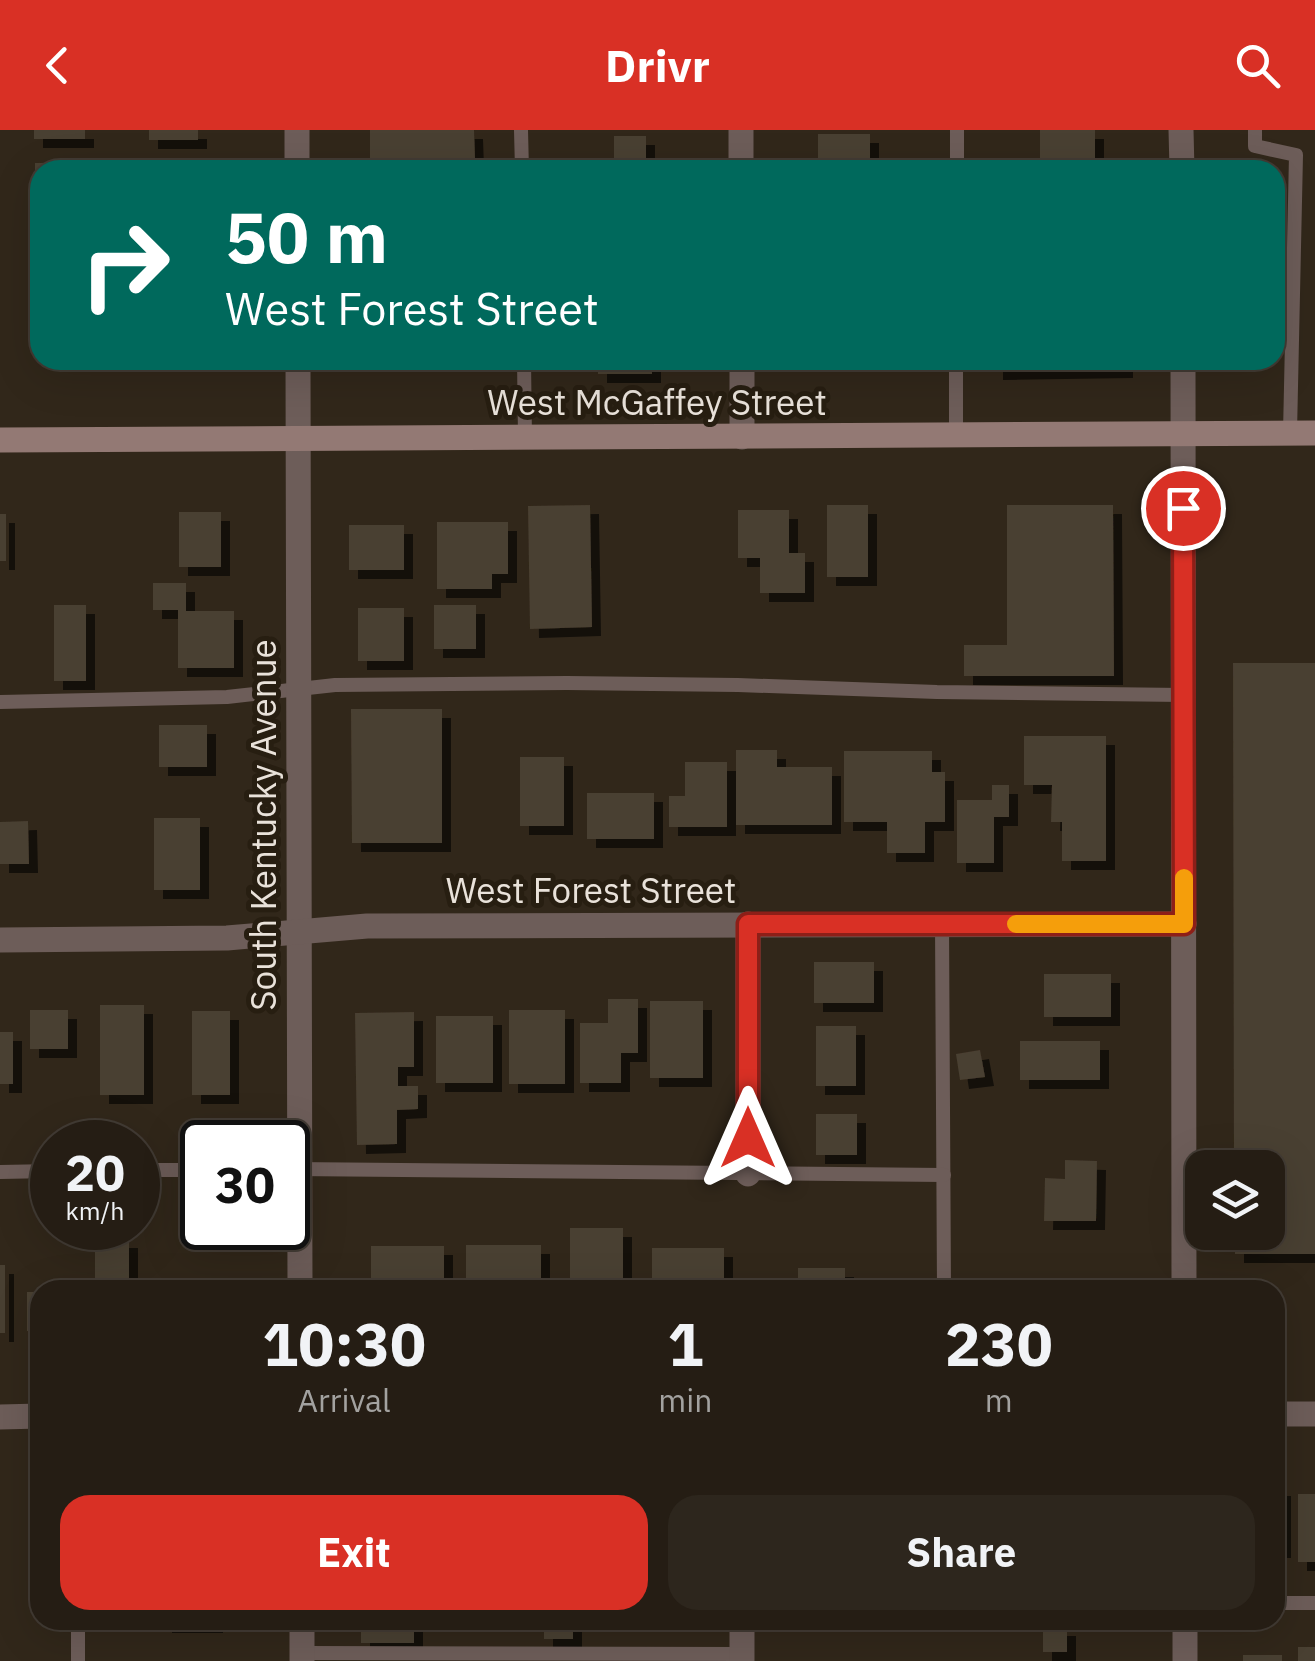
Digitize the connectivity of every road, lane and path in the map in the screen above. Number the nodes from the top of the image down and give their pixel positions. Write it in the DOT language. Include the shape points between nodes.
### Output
graph roads {
  1 [pos="297,130"];
  2 [pos="521,130"];
  3 [pos="741,130"];
  4 [pos="957,130"];
  5 [pos="1182,130"];
  6 [pos="1255,130"];
  7 [pos="297,160"];
  8 [pos="522,160"];
  9 [pos="741,160"];
  10 [pos="957,160"];
  11 [pos="1182,160"];
  12 [pos="298,370"];
  13 [pos="524,370"];
  14 [pos="742,370"];
  15 [pos="956,370"];
  16 [pos="1182,370"];
  17 [pos="1183,433"];
  18 [pos="1303,433"];
  19 [pos="956,435"];
  20 [pos="742,437"];
  21 [pos="524,438"];
  22 [pos="298,439"];
  23 [pos="0,440"];
  24 [pos="298,688"];
  25 [pos="1183,695"];
  26 [pos="0,702"];
  27 [pos="748,924"];
  28 [pos="942,924"];
  29 [pos="1184,924"];
  30 [pos="298,932"];
  31 [pos="0,940"];
  32 [pos="294,1120"];
  33 [pos="310,1169"];
  34 [pos="30,1171"];
  35 [pos="0,1172"];
  36 [pos="748,1174"];
  37 [pos="944,1175"];
  38 [pos="298,1250"];
  39 [pos="299,1280"];
  40 [pos="944,1280"];
  41 [pos="1184,1280"];
  42 [pos="1285,1414"];
  43 [pos="1315,1414"];
  44 [pos="30,1416"];
  45 [pos="0,1417"];
  46 [pos="1285,1602"];
  47 [pos="1315,1603"];
  48 [pos="78,1630"];
  49 [pos="302,1630"];
  50 [pos="742,1630"];
  51 [pos="1184,1630"];
  52 [pos="302,1657"];
  53 [pos="523,1657"];
  54 [pos="742,1658"];
  55 [pos="78,1661"];
  56 [pos="1184,1661"];
  1 -- 7 [label="street"];
  2 -- 8 [label="lane"];
  3 -- 9 [label="street"];
  4 -- 10 [label="lane"];
  5 -- 11 [label="street"];
  6 -- 18 [label="lane" via="1256,146 1296,155"];
  12 -- 22 [label="street, South Kentucky Avenue"];
  13 -- 21 [label="lane"];
  14 -- 20 [label="street"];
  15 -- 19 [label="lane"];
  16 -- 17 [label="street"];
  17 -- 18 [label="main road, West McGaffey Street"];
  17 -- 19 [label="main road, West McGaffey Street"];
  17 -- 25 [label="street"];
  19 -- 20 [label="main road, West McGaffey Street"];
  20 -- 21 [label="main road, West McGaffey Street"];
  21 -- 22 [label="main road, West McGaffey Street"];
  22 -- 23 [label="main road, West McGaffey Street"];
  22 -- 24 [label="street, South Kentucky Avenue"];
  24 -- 25 [label="lane" via="738,684"];
  24 -- 26 [label="lane" via="226,697"];
  24 -- 30 [label="street, South Kentucky Avenue"];
  25 -- 29 [label="street"];
  27 -- 28 [label="street, West Forest Street"];
  27 -- 30 [label="street, West Forest Street"];
  27 -- 36 [label="street"];
  28 -- 29 [label="street, West Forest Street"];
  28 -- 37 [label="lane"];
  29 -- 41 [label="street"];
  30 -- 31 [label="street, West Forest Street"];
  30 -- 32 [label="street, South Kentucky Avenue"];
  33 -- 36 [label="lane"];
  34 -- 35 [label="lane"];
  36 -- 37 [label="lane"];
  37 -- 40 [label="lane"];
  38 -- 39 [label="street, South Kentucky Avenue"];
  42 -- 43 [label="street"];
  44 -- 45 [label="street"];
  46 -- 47 [label="lane"];
  48 -- 55 [label="lane"];
  49 -- 52 [label="street"];
  50 -- 54 [label="street"];
  51 -- 56 [label="street"];
  52 -- 53 [label="lane"];
  53 -- 54 [label="lane"];
}
